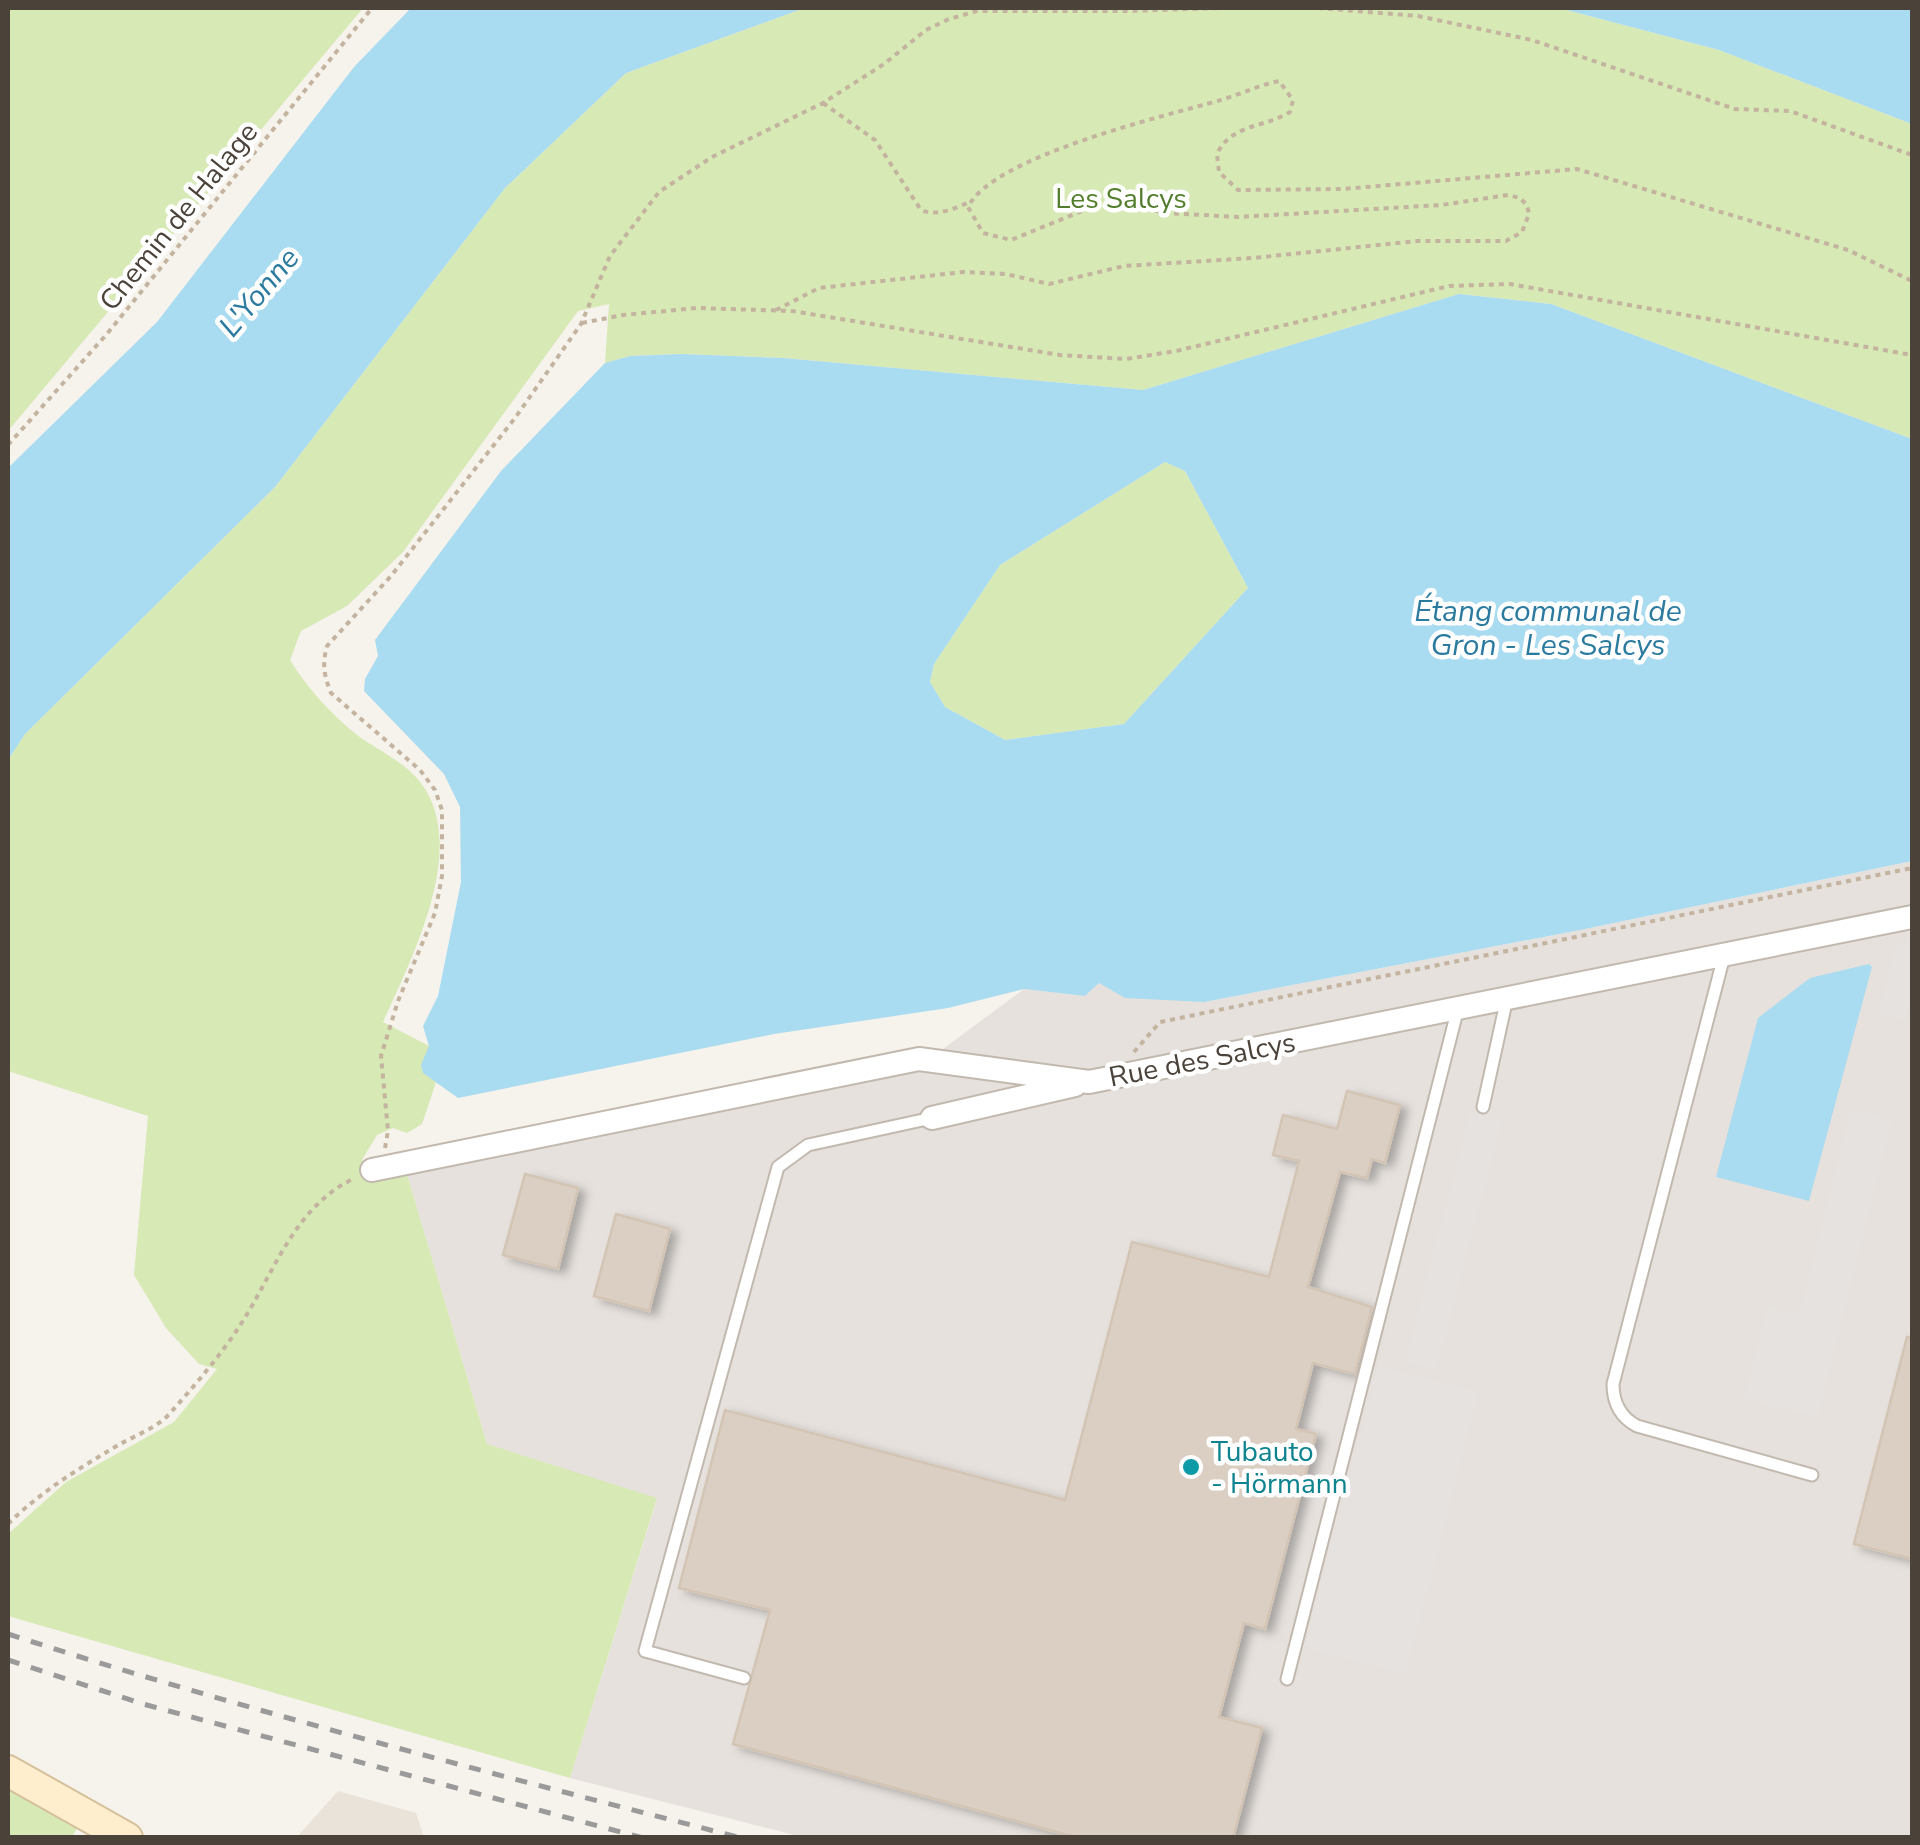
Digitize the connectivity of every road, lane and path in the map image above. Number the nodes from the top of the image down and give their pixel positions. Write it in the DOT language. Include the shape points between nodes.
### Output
graph roads {
  1 [pos="372,8"];
  2 [pos="1222,8"];
  3 [pos="1318,8"];
  4 [pos="823,103"];
  5 [pos="1912,154"];
  6 [pos="970,202"];
  7 [pos="1912,281"];
  8 [pos="776,310"];
  9 [pos="581,324"];
  10 [pos="1912,355"];
  11 [pos="8,445"];
  12 [pos="1912,868"];
  13 [pos="1912,917"];
  14 [pos="1725,954"];
  15 [pos="1507,998"];
  16 [pos="1458,1008"];
  17 [pos="1100,1080"];
  18 [pos="1483,1107"];
  19 [pos="932,1118"];
  20 [pos="372,1170"];
  21 [pos="1812,1475"];
  22 [pos="8,1524"];
  23 [pos="744,1678"];
  24 [pos="1288,1679"];
  25 [pos="8,1772"];
  26 [pos="127,1838"];
  1 -- 11 [label="path, Chemin de Halage" via="106,336"];
  2 -- 4 [label="path" via="977,10 926,30"];
  3 -- 5 [label="path" via="1418,16 1532,40 1735,109 1790,111"];
  4 -- 6 [label="path" via="875,140 921,210 930,214"];
  4 -- 9 [label="path" via="712,157 658,192 610,256"];
  6 -- 7 [label="path" via="1010,172 1078,142 1279,80 1293,100 1290,112 1231,135 1217,154 1219,172 1238,190 1343,189 1577,169 1848,250"];
  6 -- 8 [label="path" via="978,228 1011,240 1104,202 1238,217 1508,196 1520,198 1529,214 1522,232 1506,241 1416,241 1124,266 1049,284 963,272 820,288"];
  8 -- 9 [label="path" via="697,308"];
  8 -- 10 [label="path" via="1060,355 1126,359 1449,286 1510,284"];
  9 -- 20 [label="path" via="482,461 327,646 323,661 331,693 420,770 442,810 435,913 381,1056 388,1131"];
  12 -- 17 [label="path" via="1160,1022"];
  13 -- 14 [label="street, Rue des Salcys"];
  14 -- 15 [label="street, Rue des Salcys"];
  14 -- 21 [label="lane" via="1613,1396 1637,1426"];
  15 -- 16 [label="street, Rue des Salcys"];
  15 -- 18 [label="lane"];
  16 -- 17 [label="street, Rue des Salcys"];
  16 -- 24 [label="lane"];
  17 -- 19 [label="street"];
  17 -- 20 [label="street, Rue des Salcys" via="919,1059"];
  19 -- 23 [label="lane" via="808,1144 778,1167 645,1651"];
  20 -- 22 [label="path" via="334,1187 313,1207 274,1261 239,1328 168,1416 66,1476"];
  25 -- 26 [label="main road"];
}
